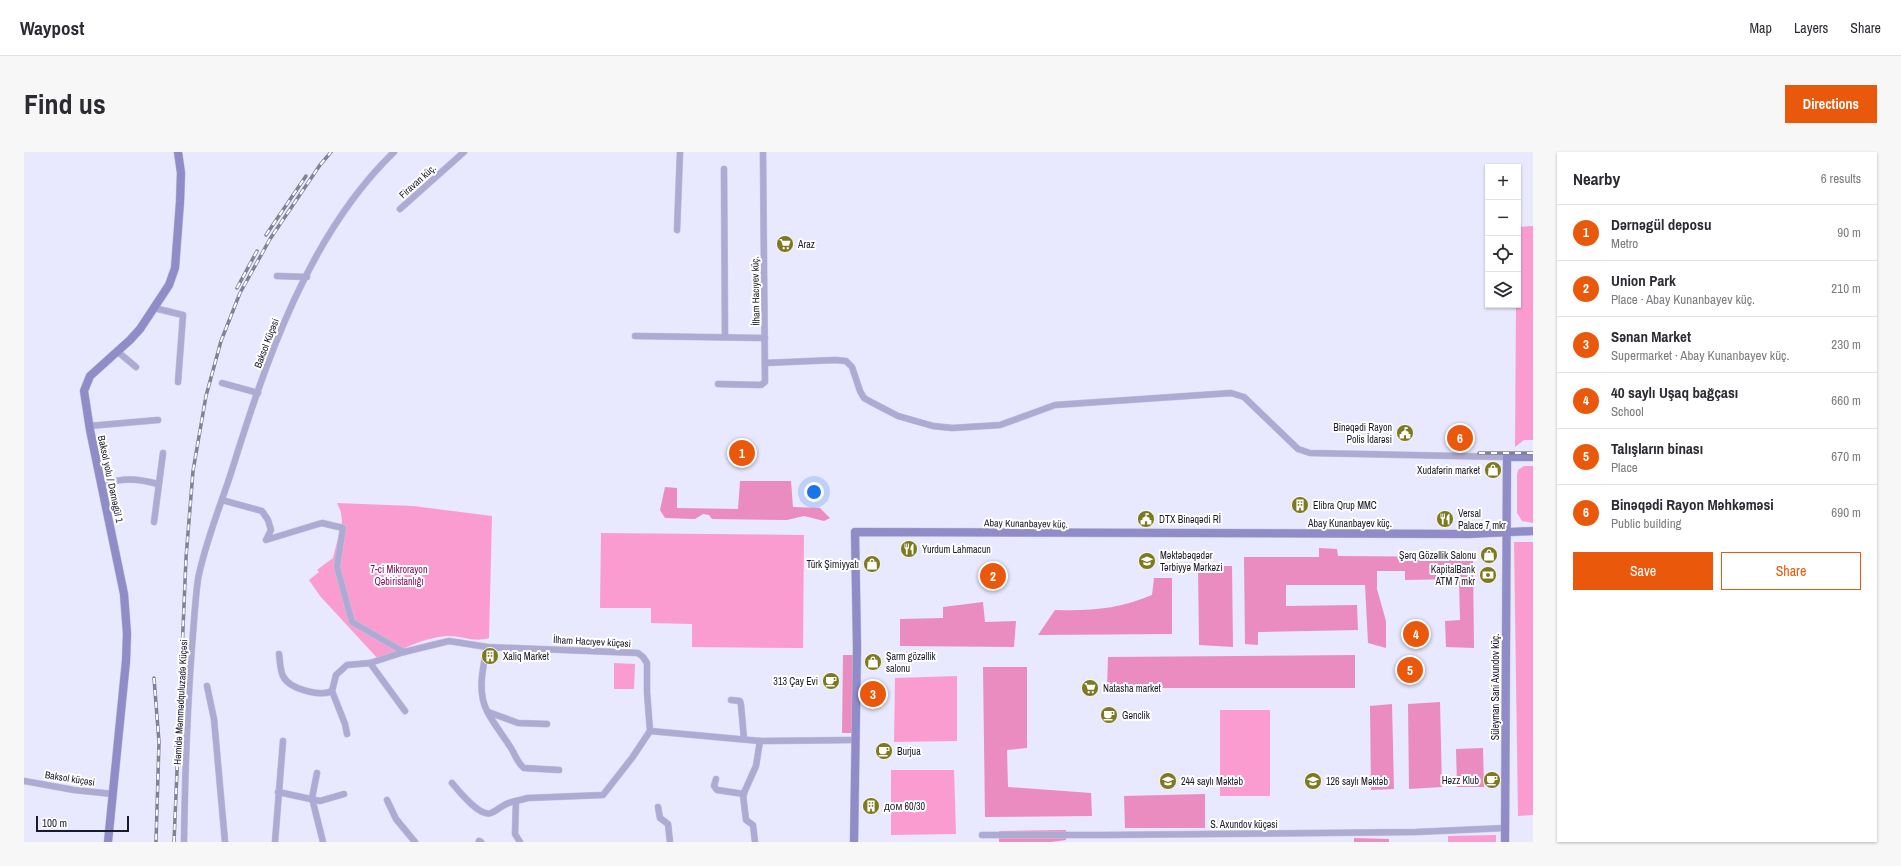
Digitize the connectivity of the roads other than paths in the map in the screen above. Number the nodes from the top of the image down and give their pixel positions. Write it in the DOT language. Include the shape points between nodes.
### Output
graph roads {
  1 [pos="178,152"];
  2 [pos="394,152"];
  3 [pos="464,152"];
  4 [pos="680,152"];
  5 [pos="763,152"];
  6 [pos="724,169"];
  7 [pos="400,209"];
  8 [pos="677,230"];
  9 [pos="277,276"];
  10 [pos="306,277"];
  11 [pos="154,308"];
  12 [pos="635,336"];
  13 [pos="725,337"];
  14 [pos="765,338"];
  15 [pos="118,352"];
  16 [pos="765,362"];
  17 [pos="136,367"];
  18 [pos="178,382"];
  19 [pos="222,384"];
  20 [pos="718,384"];
  21 [pos="258,393"];
  22 [pos="158,420"];
  23 [pos="89,426"];
  24 [pos="163,453"];
  25 [pos="1507,457"];
  26 [pos="1533,457"];
  27 [pos="102,484"];
  28 [pos="158,484"];
  29 [pos="222,500"];
  30 [pos="154,522"];
  31 [pos="1533,531"];
  32 [pos="1506,532"];
  33 [pos="202,565"];
  34 [pos="487,647"];
  35 [pos="404,652"];
  36 [pos="279,654"];
  37 [pos="370,663"];
  38 [pos="207,686"];
  39 [pos="332,691"];
  40 [pos="731,700"];
  41 [pos="405,711"];
  42 [pos="487,711"];
  43 [pos="547,724"];
  44 [pos="650,731"];
  45 [pos="347,734"];
  46 [pos="744,739"];
  47 [pos="855,740"];
  48 [pos="283,741"];
  49 [pos="760,741"];
  50 [pos="560,770"];
  51 [pos="317,773"];
  52 [pos="716,779"];
  53 [pos="24,780"];
  54 [pos="452,783"];
  55 [pos="278,792"];
  56 [pos="112,794"];
  57 [pos="344,794"];
  58 [pos="744,794"];
  59 [pos="312,798"];
  60 [pos="387,800"];
  61 [pos="516,801"];
  62 [pos="658,808"];
  63 [pos="1505,828"];
  64 [pos="1221,834"];
  65 [pos="982,835"];
  66 [pos="108,842"];
  67 [pos="184,842"];
  68 [pos="225,842"];
  69 [pos="275,842"];
  70 [pos="323,842"];
  71 [pos="415,842"];
  72 [pos="520,842"];
  73 [pos="670,842"];
  74 [pos="755,842"];
  75 [pos="854,842"];
  76 [pos="1221,842"];
  77 [pos="1505,842"];
  1 -- 11 [label="street, Baksol yolu / Dərnəgül 1" via="181,185 175,268 169,285"];
  2 -- 10 [label="street, Baksol Küçəsi" via="359,190 330,233"];
  3 -- 7 [label="street, Firavan küç."];
  4 -- 8 [label="street"];
  5 -- 14 [label="street, İlham Hacıyev küç."];
  6 -- 13 [label="street"];
  9 -- 10 [label="street"];
  10 -- 21 [label="street, Baksol Küçəsi"];
  11 -- 15 [label="street, Baksol yolu / Dərnəgül 1" via="140,329"];
  11 -- 18 [label="street" via="183,315"];
  12 -- 13 [label="street"];
  13 -- 14 [label="street"];
  14 -- 16 [label="street, İlham Hacıyev küç."];
  15 -- 17 [label="street"];
  15 -- 23 [label="street, Baksol yolu / Dərnəgül 1" via="87,380 84,391"];
  16 -- 20 [label="street, İlham Hacıyev küç." via="765,382 761,385"];
  16 -- 25 [label="street" via="846,361 854,370 864,398 898,416 933,426 952,428 1000,425 1055,406 1231,393 1244,397 1298,449 1310,453"];
  19 -- 21 [label="street"];
  21 -- 29 [label="street, Baksol Küçəsi"];
  22 -- 23 [label="street"];
  23 -- 27 [label="street, Baksol yolu / Dərnəgül 1"];
  24 -- 28 [label="street"];
  25 -- 26 [label="street"];
  25 -- 32 [label="street, Süleyman Sani Axundov küç."];
  27 -- 28 [label="street" via="129,478"];
  27 -- 56 [label="street, Baksol yolu / Dərnəgül 1" via="124,594 127,628"];
  28 -- 30 [label="street"];
  29 -- 33 [label="street, Baksol Küçəsi"];
  29 -- 35 [label="street" via="262,511 271,530 266,540 322,523 343,528 337,567 352,622"];
  31 -- 32 [label="street"];
  32 -- 47 [label="street, Abay Kunanbayev küç." via="855,532"];
  32 -- 63 [label="street, Süleyman Sani Axundov küç."];
  33 -- 67 [label="street, Həmidə Məmmədquluzadə Küçəsi" via="194,609"];
  34 -- 35 [label="street, İlham Hacıyev küçəsi" via="449,641"];
  34 -- 42 [label="street" via="482,677"];
  34 -- 44 [label="street, İlham Hacıyev küçəsi" via="638,653 647,663"];
  35 -- 37 [label="street, İlham Hacıyev küçəsi"];
  36 -- 39 [label="street" via="286,681 315,694"];
  37 -- 39 [label="street, İlham Hacıyev küçəsi" via="348,665 336,675"];
  37 -- 41 [label="street"];
  38 -- 68 [label="street" via="214,719"];
  39 -- 45 [label="street" via="346,724"];
  40 -- 46 [label="street" via="740,701"];
  42 -- 43 [label="street" via="518,723"];
  42 -- 50 [label="street" via="514,752 520,766"];
  44 -- 46 [label="street"];
  44 -- 61 [label="street" via="603,795 528,798"];
  46 -- 49 [label="street"];
  47 -- 49 [label="street"];
  47 -- 75 [label="street, Abay Kunanbayev küç."];
  48 -- 55 [label="street"];
  49 -- 58 [label="street" via="756,766"];
  51 -- 59 [label="street"];
  52 -- 58 [label="street" via="714,786 717,790"];
  53 -- 56 [label="street, Baksol küçəsi" via="74,790"];
  54 -- 61 [label="street" via="482,813 490,813 506,802"];
  55 -- 59 [label="street"];
  55 -- 69 [label="street"];
  56 -- 66 [label="street, Baksol yolu / Dərnəgül 1"];
  57 -- 59 [label="street" via="320,801"];
  58 -- 74 [label="street" via="746,820 754,825"];
  59 -- 70 [label="street"];
  60 -- 71 [label="street" via="396,819"];
  61 -- 72 [label="street" via="515,834"];
  62 -- 73 [label="street" via="660,818 668,824"];
  63 -- 64 [label="street, S. Axundov küçəsi" via="1416,832"];
  63 -- 77 [label="street, Süleyman Sani Axundov küç."];
  64 -- 65 [label="street, S. Axundov küçəsi"];
  64 -- 76 [label="street"];
}
